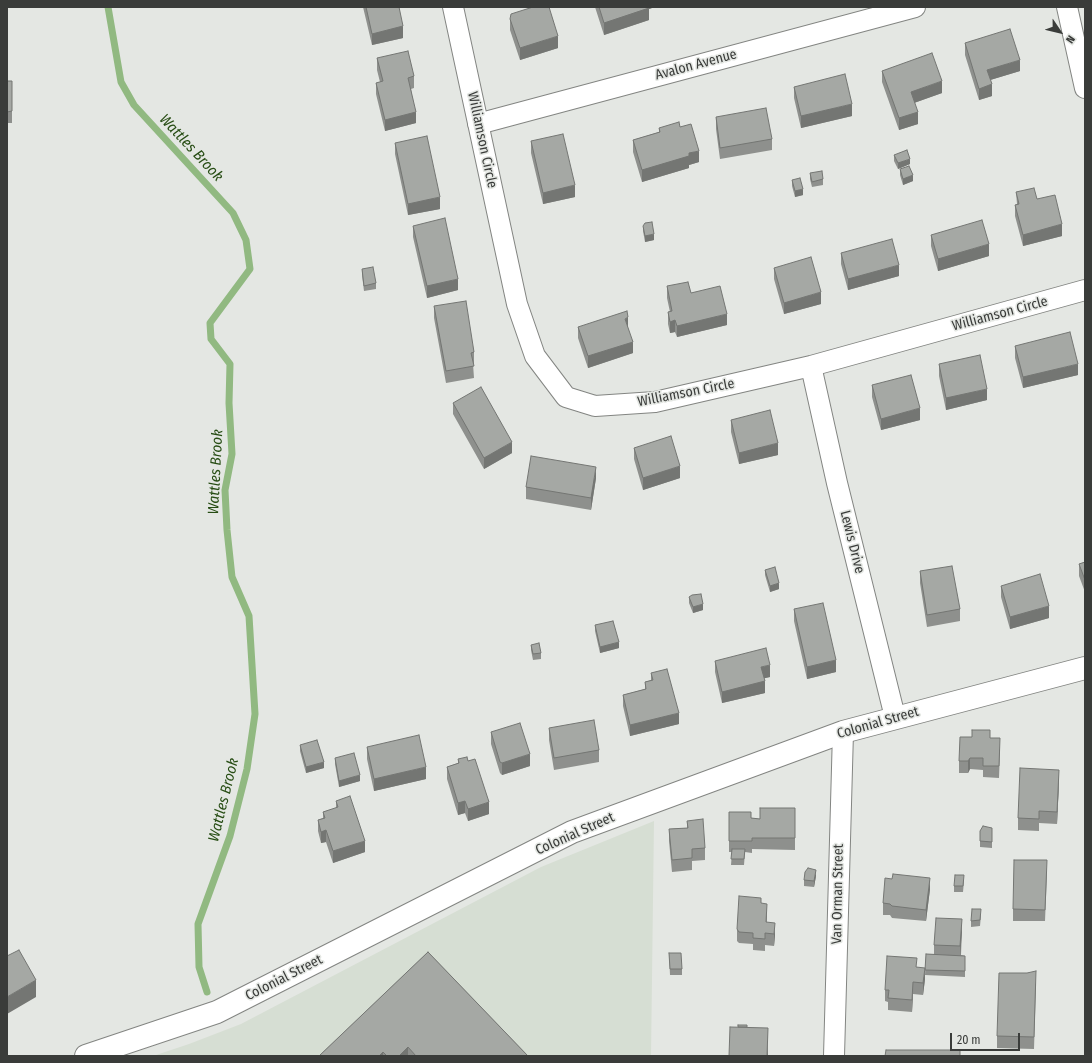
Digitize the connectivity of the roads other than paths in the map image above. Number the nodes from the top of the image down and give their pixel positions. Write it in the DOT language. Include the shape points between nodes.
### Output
graph roads {
  1 [pos="453,7"];
  2 [pos="915,7"];
  3 [pos="1067,7"];
  4 [pos="1085,88"];
  5 [pos="478,124"];
  6 [pos="1085,290"];
  7 [pos="811,366"];
  8 [pos="1085,668"];
  9 [pos="895,717"];
  10 [pos="843,732"];
  11 [pos="86,1056"];
  12 [pos="834,1056"];
  1 -- 5 [label="street, Williamson Circle"];
  2 -- 5 [label="street, Avalon Avenue"];
  3 -- 4 [label="street"];
  5 -- 7 [label="street, Williamson Circle" via="517,304 535,356 566,397 595,406 655,402"];
  6 -- 7 [label="street, Williamson Circle"];
  7 -- 9 [label="street, Lewis Drive"];
  8 -- 9 [label="street, Colonial Street"];
  9 -- 10 [label="street, Colonial Street"];
  10 -- 11 [label="street, Colonial Street" via="572,832 217,1012"];
  10 -- 12 [label="street, Van Orman Street"];
}
